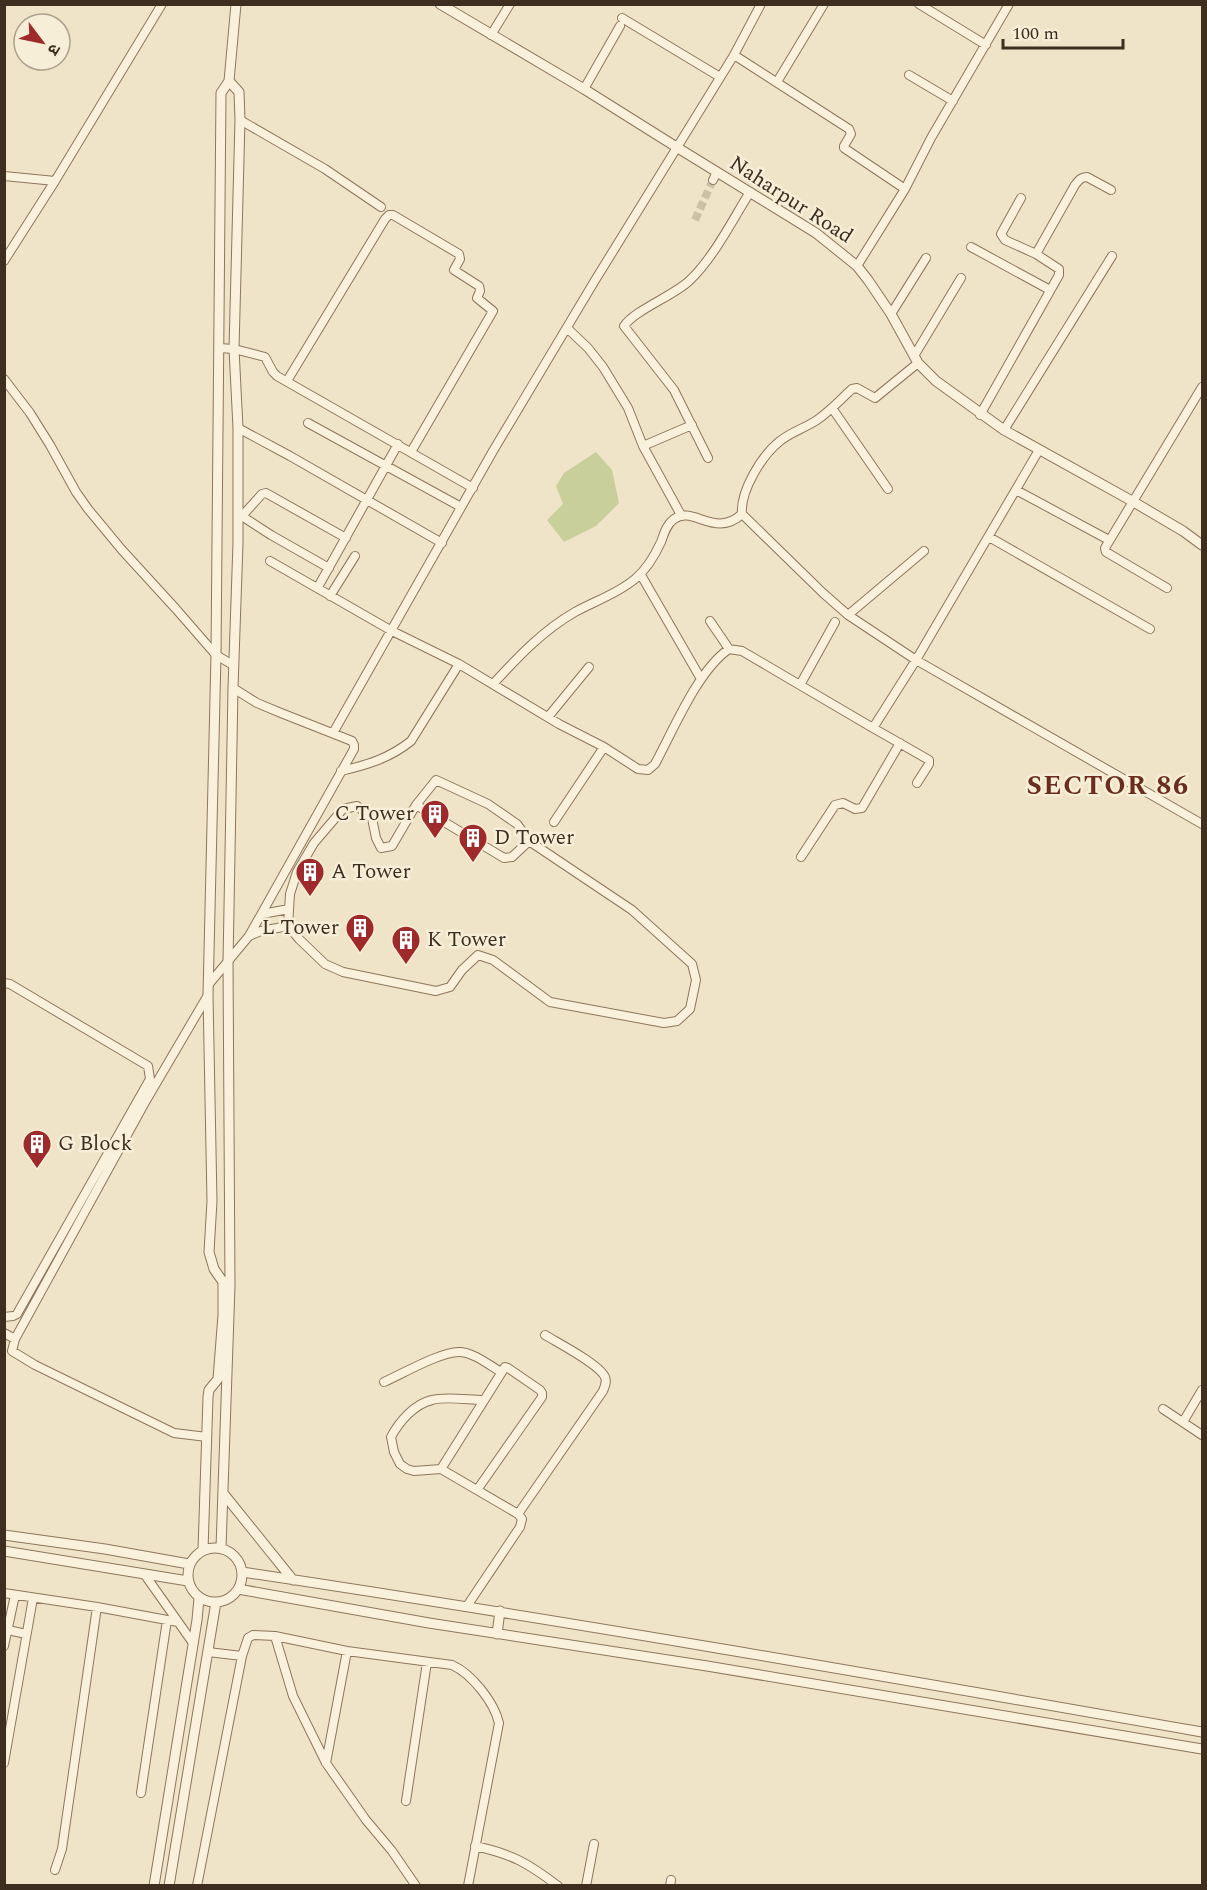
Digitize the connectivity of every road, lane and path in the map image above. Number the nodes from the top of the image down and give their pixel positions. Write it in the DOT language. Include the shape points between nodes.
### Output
graph roads {
  1 [pos="162,4"];
  2 [pos="236,4"];
  3 [pos="440,4"];
  4 [pos="510,4"];
  5 [pos="761,4"];
  6 [pos="824,4"];
  7 [pos="919,4"];
  8 [pos="1010,4"];
  9 [pos="491,35"];
  10 [pos="986,45"];
  11 [pos="734,55"];
  12 [pos="909,75"];
  13 [pos="720,77"];
  14 [pos="229,81"];
  15 [pos="777,82"];
  16 [pos="584,89"];
  17 [pos="953,101"];
  18 [pos="240,120"];
  19 [pos="678,148"];
  20 [pos="4,176"];
  21 [pos="55,181"];
  22 [pos="905,189"];
  23 [pos="1111,190"];
  24 [pos="750,192"];
  25 [pos="1021,198"];
  26 [pos="381,207"];
  27 [pos="971,247"];
  28 [pos="1036,254"];
  29 [pos="1112,256"];
  30 [pos="926,258"];
  31 [pos="4,261"];
  32 [pos="857,266"];
  33 [pos="961,278"];
  34 [pos="1050,290"];
  35 [pos="891,314"];
  36 [pos="567,328"];
  37 [pos="219,348"];
  38 [pos="234,350"];
  39 [pos="916,359"];
  40 [pos="4,379"];
  41 [pos="287,381"];
  42 [pos="1203,387"];
  43 [pos="832,408"];
  44 [pos="980,415"];
  45 [pos="308,423"];
  46 [pos="692,425"];
  47 [pos="238,428"];
  48 [pos="1004,430"];
  49 [pos="398,444"];
  50 [pos="644,446"];
  51 [pos="1039,450"];
  52 [pos="411,452"];
  53 [pos="708,458"];
  54 [pos="386,466"];
  55 [pos="472,488"];
  56 [pos="888,489"];
  57 [pos="1016,490"];
  58 [pos="367,500"];
  59 [pos="1132,501"];
  60 [pos="461,507"];
  61 [pos="742,514"];
  62 [pos="240,515"];
  63 [pos="681,515"];
  64 [pos="988,537"];
  65 [pos="346,538"];
  66 [pos="1109,540"];
  67 [pos="442,543"];
  68 [pos="1203,545"];
  69 [pos="924,551"];
  70 [pos="355,556"];
  71 [pos="270,561"];
  72 [pos="329,568"];
  73 [pos="640,574"];
  74 [pos="318,587"];
  75 [pos="1167,588"];
  76 [pos="330,596"];
  77 [pos="848,615"];
  78 [pos="710,621"];
  79 [pos="835,622"];
  80 [pos="1150,629"];
  81 [pos="392,631"];
  82 [pos="729,649"];
  83 [pos="216,655"];
  84 [pos="916,660"];
  85 [pos="459,664"];
  86 [pos="233,665"];
  87 [pos="589,667"];
  88 [pos="701,679"];
  89 [pos="493,684"];
  90 [pos="800,685"];
  91 [pos="232,688"];
  92 [pos="548,717"];
  93 [pos="873,728"];
  94 [pos="333,732"];
  95 [pos="900,743"];
  96 [pos="604,747"];
  97 [pos="341,771"];
  98 [pos="917,783"];
  99 [pos="416,805"];
  100 [pos="554,822"];
  101 [pos="1203,824"];
  102 [pos="529,841"];
  103 [pos="801,856"];
  104 [pos="289,909"];
  105 [pos="262,914"];
  106 [pos="288,926"];
  107 [pos="249,936"];
  108 [pos="228,963"];
  109 [pos="4,983"];
  110 [pos="209,984"];
  111 [pos="208,995"];
  112 [pos="4,1317"];
  113 [pos="4,1333"];
  114 [pos="544,1335"];
  115 [pos="15,1339"];
  116 [pos="501,1372"];
  117 [pos="384,1382"];
  118 [pos="1203,1390"];
  119 [pos="484,1400"];
  120 [pos="1163,1409"];
  121 [pos="1183,1422"];
  122 [pos="1203,1435"];
  123 [pos="207,1437"];
  124 [pos="441,1469"];
  125 [pos="477,1490"];
  126 [pos="223,1493"];
  127 [pos="519,1514"];
  128 [pos="4,1535"];
  129 [pos="221,1548"];
  130 [pos="203,1550"];
  131 [pos="4,1551"];
  132 [pos="189,1564"];
  133 [pos="242,1572"];
  134 [pos="145,1575"];
  135 [pos="294,1580"];
  136 [pos="188,1581"];
  137 [pos="238,1589"];
  138 [pos="4,1593"];
  139 [pos="15,1594"];
  140 [pos="33,1598"];
  141 [pos="199,1598"];
  142 [pos="216,1602"];
  143 [pos="467,1606"];
  144 [pos="98,1607"];
  145 [pos="500,1611"];
  146 [pos="167,1620"];
  147 [pos="197,1620"];
  148 [pos="178,1622"];
  149 [pos="212,1623"];
  150 [pos="8,1630"];
  151 [pos="26,1634"];
  152 [pos="497,1634"];
  153 [pos="275,1636"];
  154 [pos="193,1643"];
  155 [pos="4,1646"];
  156 [pos="347,1651"];
  157 [pos="208,1652"];
  158 [pos="242,1656"];
  159 [pos="427,1662"];
  160 [pos="1203,1732"];
  161 [pos="1203,1749"];
  162 [pos="4,1763"];
  163 [pos="326,1763"];
  164 [pos="141,1793"];
  165 [pos="406,1801"];
  166 [pos="594,1844"];
  167 [pos="475,1846"];
  168 [pos="55,1870"];
  169 [pos="154,1886"];
  170 [pos="169,1886"];
  171 [pos="197,1886"];
  172 [pos="416,1886"];
  173 [pos="468,1886"];
  174 [pos="558,1886"];
  175 [pos="586,1886"];
  1 -- 21 [label="street"];
  2 -- 14 [label="street"];
  3 -- 9 [label="street, Naharpur Road"];
  4 -- 9 [label="street"];
  5 -- 11 [label="street"];
  6 -- 15 [label="street"];
  7 -- 10 [label="street"];
  8 -- 10 [label="street"];
  9 -- 16 [label="street, Naharpur Road"];
  10 -- 17 [label="street"];
  11 -- 13 [label="street"];
  11 -- 15 [label="street"];
  12 -- 17 [label="street"];
  13 -- 16 [label="street" via="621,22"];
  13 -- 19 [label="street"];
  14 -- 18 [label="street" via="239,92"];
  14 -- 37 [label="street" via="221,93"];
  15 -- 22 [label="street" via="849,129 851,134 844,148"];
  16 -- 19 [label="street, Naharpur Road"];
  17 -- 22 [label="street"];
  18 -- 26 [label="street"];
  18 -- 38 [label="street"];
  19 -- 24 [label="street, Naharpur Road" via="715,176"];
  19 -- 36 [label="street"];
  20 -- 21 [label="street"];
  21 -- 31 [label="street"];
  22 -- 32 [label="street"];
  23 -- 28 [label="street" via="1088,177 1079,179"];
  24 -- 32 [label="street, Naharpur Road" via="816,233"];
  24 -- 46 [label="street" via="691,280 624,326 671,385"];
  25 -- 28 [label="street" via="1001,234 1005,240"];
  27 -- 34 [label="street"];
  28 -- 34 [label="street" via="1059,269"];
  29 -- 48 [label="street"];
  30 -- 35 [label="street"];
  32 -- 35 [label="street, Naharpur Road"];
  33 -- 39 [label="street"];
  34 -- 44 [label="street"];
  35 -- 39 [label="street, Naharpur Road"];
  36 -- 50 [label="street" via="603,367 628,408"];
  36 -- 55 [label="street"];
  37 -- 38 [label="street"];
  37 -- 83 [label="street"];
  38 -- 41 [label="street" via="265,357 273,372"];
  38 -- 47 [label="street"];
  39 -- 43 [label="street" via="879,397 871,398 855,388"];
  39 -- 44 [label="street, Naharpur Road" via="936,381"];
  40 -- 83 [label="street" via="35,421 88,509"];
  41 -- 49 [label="street"];
  41 -- 52 [label="street" via="385,219 393,215 459,254 454,270 479,286 477,300 493,311"];
  42 -- 59 [label="street"];
  43 -- 56 [label="street"];
  43 -- 61 [label="street" via="772,448 745,491"];
  44 -- 48 [label="street, Naharpur Road"];
  45 -- 54 [label="street"];
  46 -- 50 [label="street"];
  46 -- 53 [label="street"];
  47 -- 58 [label="street"];
  47 -- 62 [label="street"];
  48 -- 51 [label="street, Naharpur Road"];
  49 -- 52 [label="street"];
  49 -- 54 [label="street"];
  50 -- 63 [label="street"];
  51 -- 57 [label="street"];
  51 -- 59 [label="street, Naharpur Road"];
  52 -- 55 [label="street"];
  54 -- 58 [label="street"];
  54 -- 60 [label="street"];
  55 -- 60 [label="street"];
  57 -- 64 [label="street"];
  57 -- 66 [label="street"];
  58 -- 65 [label="street"];
  58 -- 67 [label="street"];
  59 -- 66 [label="street"];
  59 -- 68 [label="street, Naharpur Road"];
  60 -- 67 [label="street"];
  61 -- 63 [label="street" via="736,520 718,524"];
  61 -- 77 [label="street"];
  62 -- 65 [label="street" via="266,493"];
  62 -- 72 [label="street"];
  62 -- 86 [label="street"];
  63 -- 73 [label="street" via="669,524"];
  64 -- 80 [label="street"];
  64 -- 84 [label="street"];
  65 -- 72 [label="street"];
  66 -- 75 [label="street" via="1106,552"];
  67 -- 81 [label="street"];
  69 -- 77 [label="street"];
  70 -- 76 [label="street"];
  71 -- 74 [label="street"];
  72 -- 74 [label="street"];
  73 -- 88 [label="street"];
  73 -- 89 [label="street" via="614,593 556,624 525,649"];
  74 -- 76 [label="street"];
  76 -- 81 [label="street"];
  77 -- 84 [label="street"];
  78 -- 82 [label="street"];
  79 -- 90 [label="street"];
  81 -- 85 [label="street"];
  81 -- 94 [label="street"];
  82 -- 88 [label="street" via="718,656"];
  82 -- 90 [label="street" via="742,651"];
  83 -- 86 [label="street"];
  83 -- 110 [label="street"];
  84 -- 93 [label="street"];
  84 -- 101 [label="street"];
  85 -- 89 [label="street"];
  85 -- 97 [label="street" via="411,741 373,764"];
  86 -- 91 [label="street"];
  87 -- 92 [label="street"];
  88 -- 96 [label="street" via="655,764 648,770 638,769"];
  89 -- 92 [label="street"];
  90 -- 93 [label="street"];
  91 -- 94 [label="street"];
  91 -- 108 [label="street"];
  92 -- 96 [label="street"];
  93 -- 95 [label="street"];
  94 -- 97 [label="street" via="354,745"];
  95 -- 98 [label="street" via="929,760"];
  95 -- 103 [label="street" via="862,808 835,805"];
  96 -- 100 [label="street"];
  97 -- 105 [label="street"];
  99 -- 102 [label="street" via="504,858 512,857"];
  99 -- 102 [label="street" via="436,780 488,804 517,824"];
  99 -- 104 [label="street" via="392,846 381,848 372,818 357,806 343,809 314,843 297,872"];
  102 -- 106 [label="street" via="632,910 692,964 696,980 690,1009 677,1021 664,1023 550,1002 493,960 478,955 450,987 436,991 343,972 326,964"];
  104 -- 105 [label="street"];
  104 -- 106 [label="street"];
  105 -- 107 [label="street"];
  106 -- 107 [label="street"];
  107 -- 108 [label="street"];
  108 -- 110 [label="street"];
  108 -- 126 [label="street" via="230,1285"];
  109 -- 112 [label="street" via="148,1066 150,1072 150,1079 17,1314"];
  110 -- 111 [label="street"];
  111 -- 115 [label="street"];
  111 -- 123 [label="street" via="212,1201 209,1252 223,1282 223,1316 218,1379 208,1396"];
  113 -- 115 [label="street"];
  114 -- 127 [label="street" via="596,1367 606,1383"];
  115 -- 123 [label="street" via="14,1353 35,1365 174,1432"];
  116 -- 117 [label="street" via="459,1352 443,1355"];
  116 -- 119 [label="street"];
  116 -- 125 [label="street" via="508,1368 543,1393"];
  118 -- 121 [label="street"];
  119 -- 124 [label="street"];
  119 -- 124 [label="street" via="433,1399 418,1405 397,1426 391,1444 400,1464 414,1471"];
  120 -- 121 [label="street"];
  121 -- 122 [label="street"];
  123 -- 130 [label="street"];
  124 -- 125 [label="street"];
  125 -- 127 [label="street"];
  126 -- 129 [label="street"];
  126 -- 135 [label="street"];
  127 -- 143 [label="street" via="520,1527"];
  128 -- 132 [label="street"];
  129 -- 130 [label="street"];
  129 -- 133 [label="street" via="235,1556"];
  130 -- 132 [label="street"];
  131 -- 134 [label="street"];
  132 -- 136 [label="street"];
  133 -- 135 [label="street"];
  133 -- 137 [label="street"];
  134 -- 136 [label="street"];
  134 -- 148 [label="street"];
  135 -- 143 [label="street"];
  136 -- 141 [label="street"];
  137 -- 142 [label="street"];
  137 -- 152 [label="street"];
  138 -- 139 [label="street"];
  139 -- 140 [label="street"];
  139 -- 150 [label="street"];
  140 -- 144 [label="street"];
  140 -- 151 [label="street"];
  141 -- 142 [label="street"];
  141 -- 147 [label="street"];
  142 -- 149 [label="street"];
  143 -- 145 [label="street"];
  144 -- 146 [label="street"];
  144 -- 168 [label="street" via="62,1849"];
  145 -- 152 [label="street"];
  145 -- 160 [label="street"];
  146 -- 148 [label="street"];
  146 -- 164 [label="street"];
  147 -- 149 [label="street"];
  147 -- 154 [label="street"];
  148 -- 154 [label="street"];
  149 -- 157 [label="street"];
  150 -- 151 [label="street"];
  150 -- 155 [label="street"];
  151 -- 162 [label="street"];
  152 -- 161 [label="street"];
  153 -- 156 [label="street"];
  153 -- 158 [label="street" via="248,1638"];
  153 -- 163 [label="street" via="293,1696"];
  154 -- 169 [label="street"];
  156 -- 159 [label="street"];
  156 -- 163 [label="street"];
  157 -- 158 [label="street"];
  157 -- 170 [label="street"];
  158 -- 171 [label="street"];
  159 -- 165 [label="street"];
  159 -- 167 [label="street" via="464,1670 499,1723"];
  163 -- 172 [label="street"];
  166 -- 175 [label="street"];
  167 -- 173 [label="street"];
  167 -- 174 [label="street" via="514,1857"];
}
